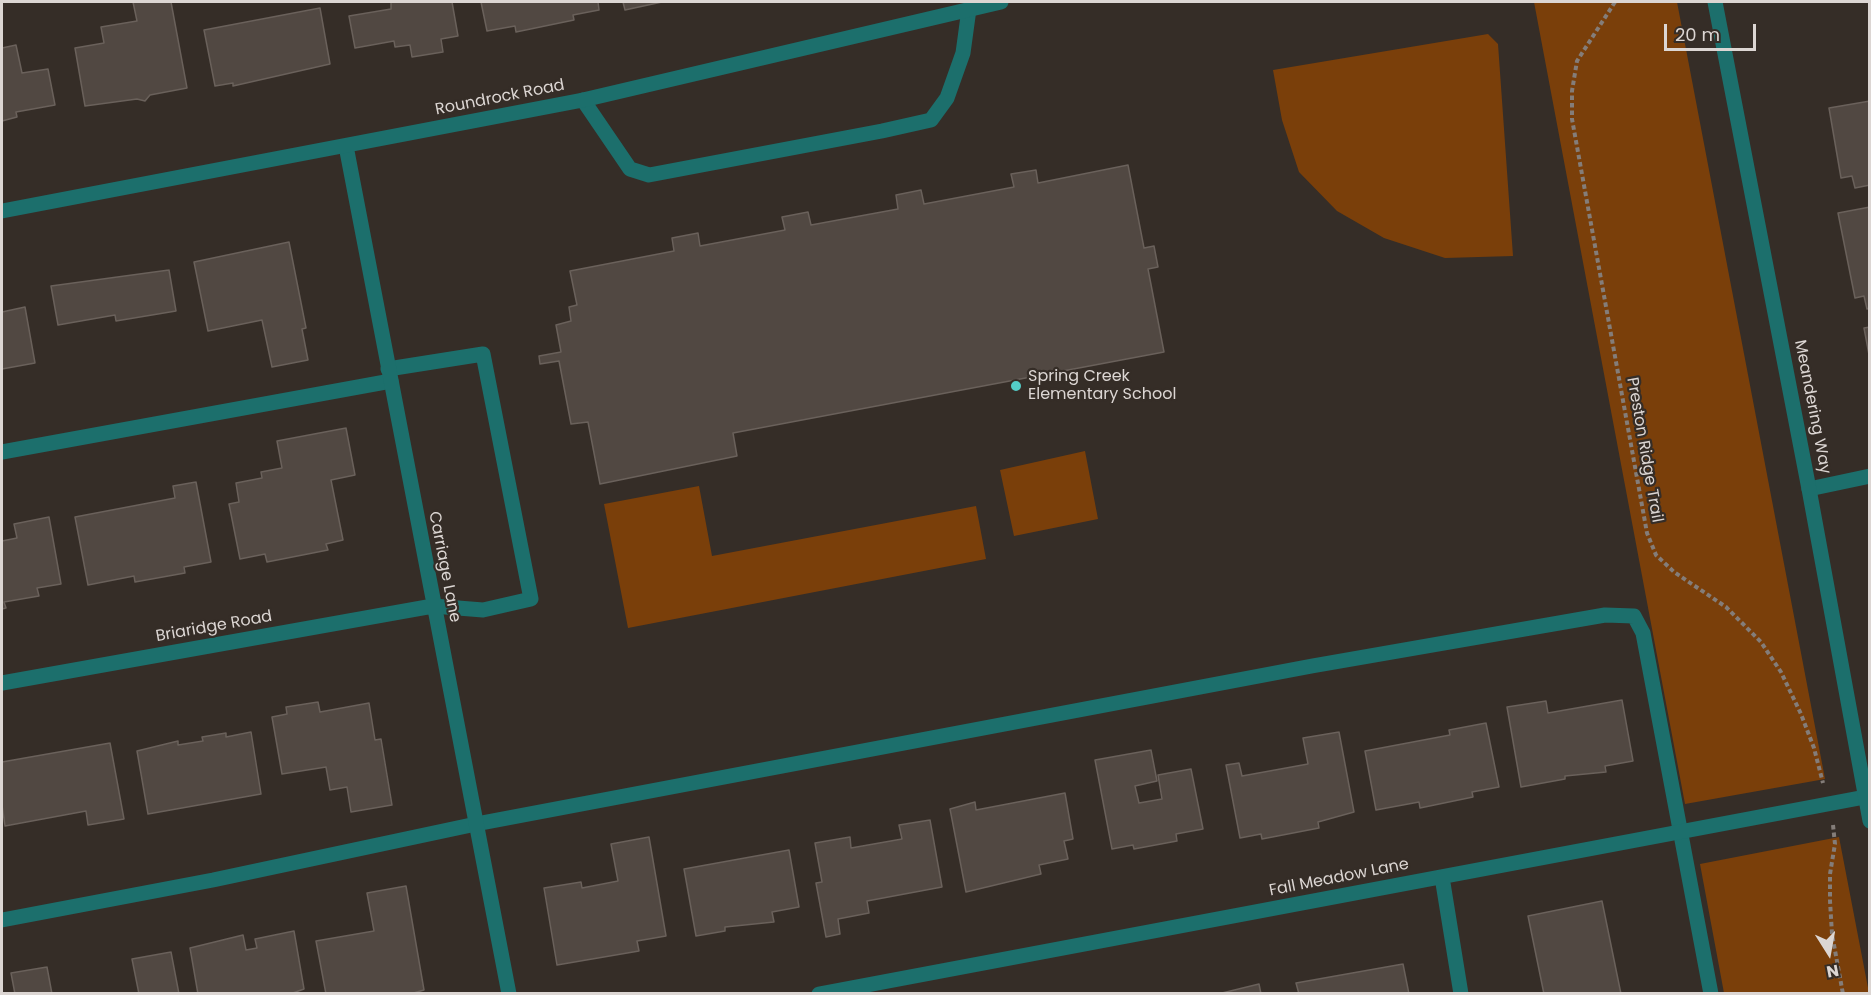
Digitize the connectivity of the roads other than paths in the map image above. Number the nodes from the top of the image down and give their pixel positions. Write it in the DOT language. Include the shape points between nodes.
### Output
graph roads {
  1 [pos="1001,2"];
  2 [pos="1715,2"];
  3 [pos="969,9"];
  4 [pos="582,100"];
  5 [pos="346,146"];
  6 [pos="2,211"];
  7 [pos="389,375"];
  8 [pos="2,452"];
  9 [pos="1869,476"];
  10 [pos="1809,489"];
  11 [pos="433,606"];
  12 [pos="2,683"];
  13 [pos="1865,797"];
  14 [pos="1869,821"];
  15 [pos="476,824"];
  16 [pos="1682,832"];
  17 [pos="1442,877"];
  18 [pos="2,920"];
  19 [pos="509,993"];
  20 [pos="819,993"];
  21 [pos="1461,993"];
  22 [pos="1711,993"];
  1 -- 3 [label="street, Roundrock Road"];
  2 -- 10 [label="street, Meandering Way"];
  3 -- 4 [label="street, Roundrock Road"];
  3 -- 4 [label="street" via="963,53 947,98 931,120 649,175 630,169"];
  4 -- 5 [label="street, Roundrock Road"];
  5 -- 6 [label="street, Roundrock Road"];
  5 -- 7 [label="street, Carriage Lane"];
  7 -- 8 [label="street"];
  7 -- 11 [label="street, Carriage Lane"];
  7 -- 11 [label="street, Briaridge Road" via="483,354 531,600 483,610"];
  9 -- 10 [label="street"];
  10 -- 13 [label="street, Meandering Way"];
  11 -- 12 [label="street, Briaridge Road"];
  11 -- 15 [label="street, Carriage Lane"];
  13 -- 14 [label="street, Meandering Way"];
  13 -- 16 [label="street, Fall Meadow Lane"];
  15 -- 16 [label="street" via="1312,666 1605,615 1634,616 1643,633"];
  15 -- 18 [label="street"];
  15 -- 19 [label="street, Carriage Lane"];
  16 -- 17 [label="street, Fall Meadow Lane"];
  16 -- 22 [label="street"];
  17 -- 20 [label="street, Fall Meadow Lane"];
  17 -- 21 [label="street"];
}
